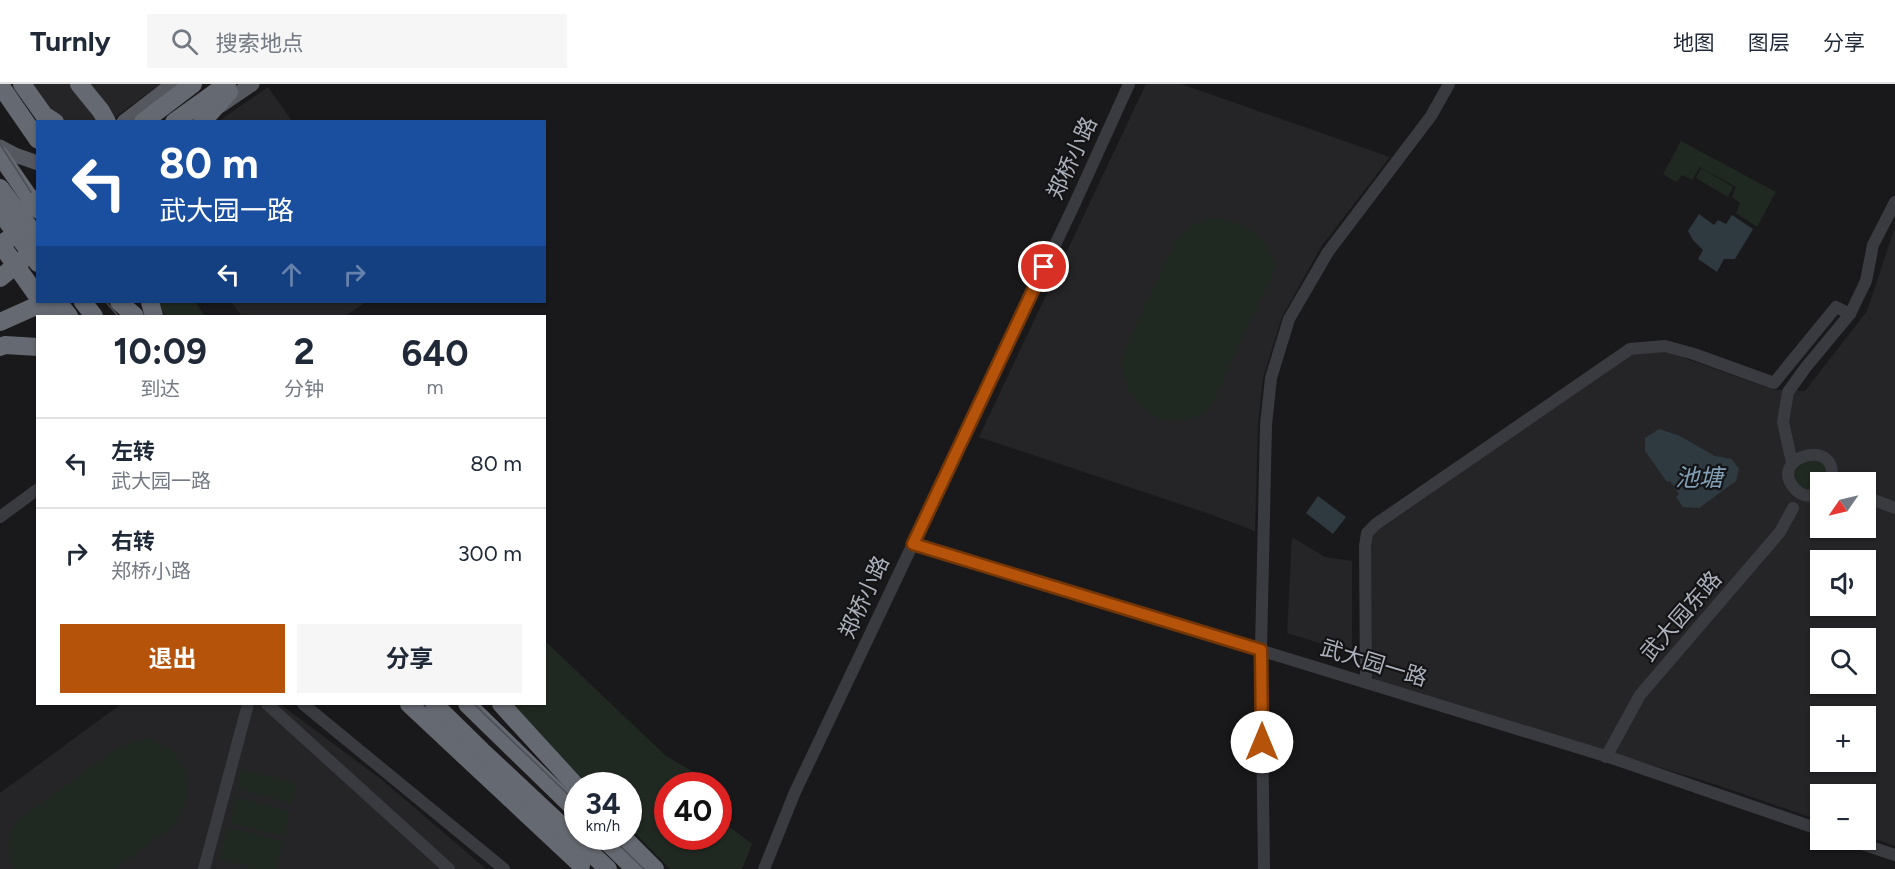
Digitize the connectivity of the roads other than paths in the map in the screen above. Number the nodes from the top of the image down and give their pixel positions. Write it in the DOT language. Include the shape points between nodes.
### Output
graph roads {
  1 [pos="9,84"];
  2 [pos="22,84"];
  3 [pos="79,84"];
  4 [pos="173,84"];
  5 [pos="193,84"];
  6 [pos="237,84"];
  7 [pos="252,84"];
  8 [pos="1129,84"];
  9 [pos="1449,84"];
  10 [pos="0,85"];
  11 [pos="222,88"];
  12 [pos="149,117"];
  13 [pos="52,120"];
  14 [pos="106,120"];
  15 [pos="127,120"];
  16 [pos="177,120"];
  17 [pos="189,120"];
  18 [pos="199,120"];
  19 [pos="204,120"];
  20 [pos="36,136"];
  21 [pos="36,137"];
  22 [pos="0,147"];
  23 [pos="0,155"];
  24 [pos="36,162"];
  25 [pos="0,188"];
  26 [pos="35,199"];
  27 [pos="1895,202"];
  28 [pos="0,212"];
  29 [pos="0,218"];
  30 [pos="36,220"];
  31 [pos="0,226"];
  32 [pos="36,233"];
  33 [pos="36,236"];
  34 [pos="36,249"];
  35 [pos="2,250"];
  36 [pos="36,260"];
  37 [pos="36,271"];
  38 [pos="0,278"];
  39 [pos="36,293"];
  40 [pos="36,297"];
  41 [pos="44,303"];
  42 [pos="67,303"];
  43 [pos="84,303"];
  44 [pos="120,303"];
  45 [pos="1850,314"];
  46 [pos="67,315"];
  47 [pos="76,315"];
  48 [pos="93,315"];
  49 [pos="134,315"];
  50 [pos="0,322"];
  51 [pos="0,347"];
  52 [pos="36,348"];
  53 [pos="1790,446"];
  54 [pos="1811,453"];
  55 [pos="1792,463"];
  56 [pos="1829,472"];
  57 [pos="1791,483"];
  58 [pos="36,491"];
  59 [pos="1810,494"];
  60 [pos="1810,498"];
  61 [pos="1876,501"];
  62 [pos="1793,508"];
  63 [pos="1895,508"];
  64 [pos="0,518"];
  65 [pos="913,544"];
  66 [pos="1261,650"];
  67 [pos="1366,682"];
  68 [pos="248,705"];
  69 [pos="268,705"];
  70 [pos="304,705"];
  71 [pos="410,705"];
  72 [pos="430,705"];
  73 [pos="435,705"];
  74 [pos="468,705"];
  75 [pos="478,705"];
  76 [pos="502,705"];
  77 [pos="504,739"];
  78 [pos="482,751"];
  79 [pos="1606,757"];
  80 [pos="564,773"];
  81 [pos="564,787"];
  82 [pos="564,798"];
  83 [pos="1810,826"];
  84 [pos="1876,849"];
  85 [pos="615,850"];
  86 [pos="636,850"];
  87 [pos="1895,855"];
  88 [pos="584,861"];
  89 [pos="204,869"];
  90 [pos="448,869"];
  91 [pos="504,869"];
  92 [pos="608,869"];
  93 [pos="635,869"];
  94 [pos="655,869"];
  95 [pos="764,869"];
  96 [pos="1264,869"];
  1 -- 20 [label="highway, bridge"];
  2 -- 13 [label="highway"];
  3 -- 14 [label="highway, bridge"];
  4 -- 15 [label="main road"];
  5 -- 12 [label="highway"];
  6 -- 19 [label="highway, bridge"];
  7 -- 18 [label="main road"];
  8 -- 65 [label="street, 郑桥小路"];
  9 -- 66 [label="street" via="1431,116 1328,252 1290,319 1271,378 1266,425"];
  10 -- 21 [label="highway, bridge"];
  11 -- 16 [label="highway"];
  11 -- 17 [label="highway"];
  22 -- 24 [label="main road"];
  23 -- 26 [label="highway"];
  25 -- 33 [label="highway, bridge"];
  26 -- 29 [label="main road"];
  26 -- 31 [label="highway, bridge"];
  27 -- 45 [label="street" via="1873,245 1866,281"];
  28 -- 36 [label="highway, bridge"];
  30 -- 35 [label="highway, bridge"];
  31 -- 37 [label="highway, bridge"];
  32 -- 35 [label="main road"];
  34 -- 38 [label="highway, bridge"];
  35 -- 39 [label="highway"];
  38 -- 40 [label="main road" via="11,279"];
  41 -- 46 [label="highway"];
  41 -- 50 [label="highway, bridge"];
  42 -- 47 [label="highway"];
  43 -- 48 [label="highway"];
  44 -- 49 [label="highway"];
  45 -- 53 [label="street" via="1788,392 1783,422"];
  45 -- 67 [label="street" via="1836,307 1774,383 1665,346 1630,349 1376,524 1367,533 1365,546"];
  51 -- 52 [label="highway"];
  53 -- 54 [label="street"];
  53 -- 55 [label="street"];
  54 -- 55 [label="street"];
  54 -- 56 [label="street" via="1824,458"];
  55 -- 57 [label="street"];
  57 -- 59 [label="street" via="1800,493"];
  57 -- 62 [label="street"];
  58 -- 64 [label="street"];
  60 -- 62 [label="street"];
  61 -- 63 [label="street"];
  62 -- 79 [label="street, 武大园东路" via="1780,532 1640,695"];
  65 -- 66 [label="street, 武大园一路"];
  65 -- 95 [label="street, 郑桥小路" via="795,792"];
  66 -- 67 [label="street, 武大园一路"];
  66 -- 96 [label="street"];
  67 -- 79 [label="street, 武大园一路"];
  68 -- 89 [label="street"];
  69 -- 90 [label="street"];
  70 -- 91 [label="street"];
  71 -- 88 [label="highway"];
  72 -- 78 [label="highway"];
  73 -- 78 [label="highway"];
  74 -- 77 [label="highway"];
  75 -- 77 [label="highway"];
  76 -- 80 [label="highway"];
  77 -- 81 [label="highway"];
  77 -- 82 [label="highway"];
  78 -- 88 [label="highway"];
  79 -- 83 [label="street, 武大园一路"];
  84 -- 87 [label="street"];
  85 -- 93 [label="highway"];
  86 -- 94 [label="highway"];
  88 -- 92 [label="highway"];
}
